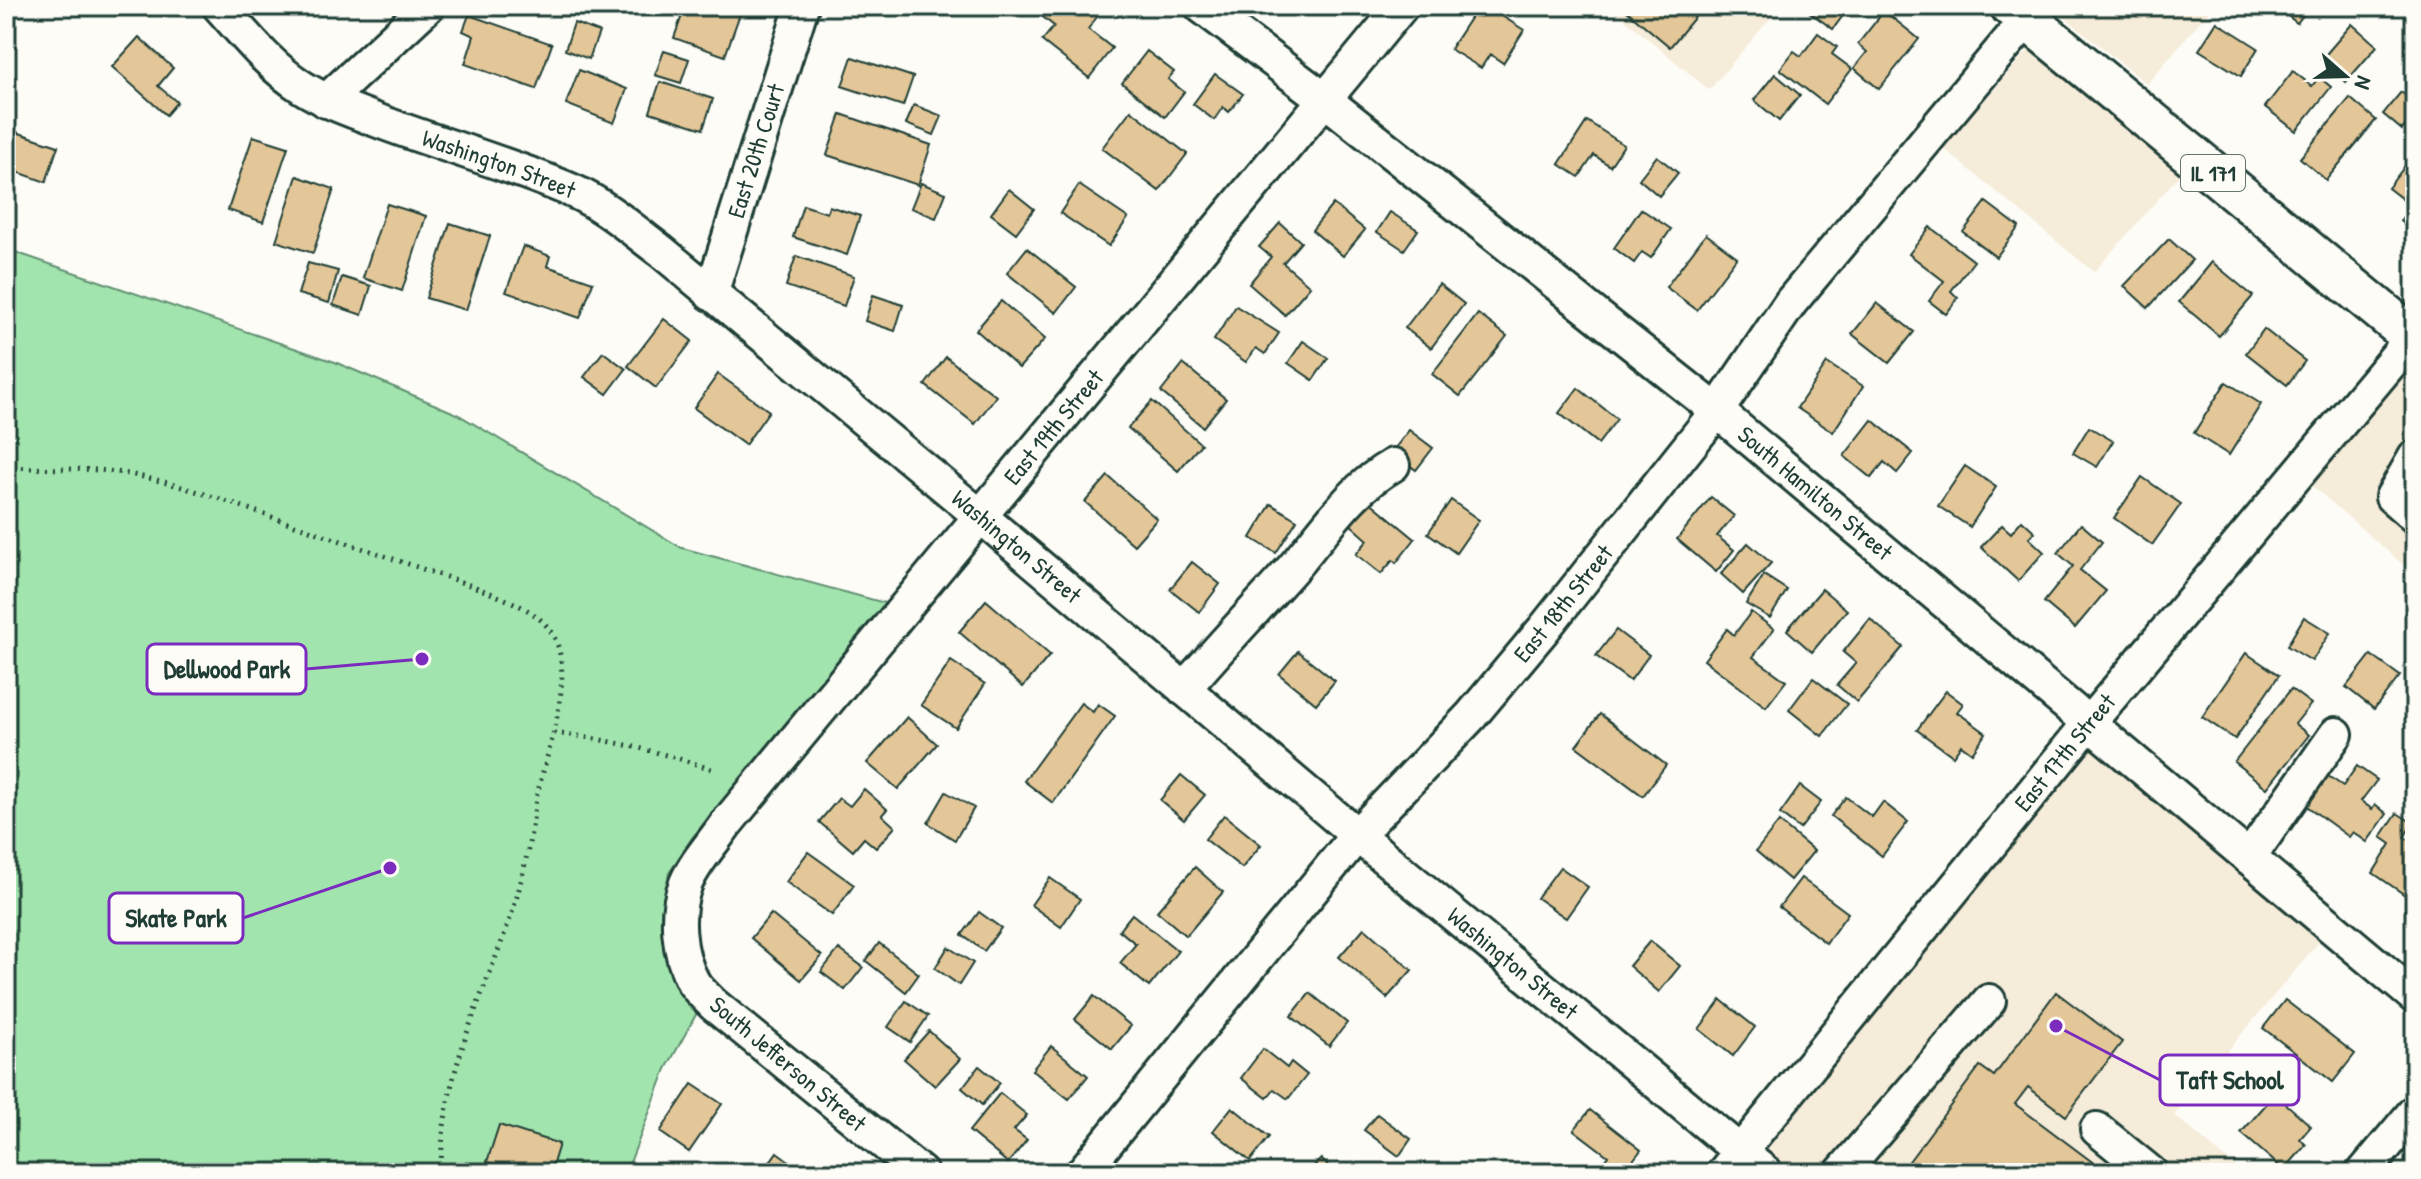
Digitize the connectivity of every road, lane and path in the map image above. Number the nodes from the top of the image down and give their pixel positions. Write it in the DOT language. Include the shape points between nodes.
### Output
graph roads {
  1 [pos="219,6"];
  2 [pos="428,6"];
  3 [pos="802,6"];
  4 [pos="1201,6"];
  5 [pos="1402,6"];
  6 [pos="2026,11"];
  7 [pos="1324,99"];
  8 [pos="326,101"];
  9 [pos="711,294"];
  10 [pos="2414,337"];
  11 [pos="1717,411"];
  12 [pos="2414,461"];
  13 [pos="1393,465"];
  14 [pos="6,466"];
  15 [pos="979,515"];
  16 [pos="2415,517"];
  17 [pos="1184,689"];
  18 [pos="2089,723"];
  19 [pos="554,733"];
  20 [pos="2336,734"];
  21 [pos="714,770"];
  22 [pos="1357,835"];
  23 [pos="2249,858"];
  24 [pos="694,984"];
  25 [pos="2415,997"];
  26 [pos="1989,1001"];
  27 [pos="2415,1111"];
  28 [pos="2097,1129"];
  29 [pos="1732,1162"];
  30 [pos="441,1173"];
  31 [pos="921,1173"];
  32 [pos="1082,1173"];
  33 [pos="1766,1173"];
  34 [pos="1841,1173"];
  35 [pos="2151,1173"];
  36 [pos="2363,1173"];
  1 -- 8 [label="street, Washington Street" via="270,62"];
  2 -- 8 [label="street"];
  3 -- 9 [label="street, East 20th Court"];
  4 -- 7 [label="street, South Hamilton Street"];
  5 -- 7 [label="street, East 19th Street"];
  6 -- 10 [label="main road, IL 171"];
  6 -- 11 [label="street, East 18th Street" via="1791,302"];
  7 -- 11 [label="street, South Hamilton Street"];
  7 -- 15 [label="street, East 19th Street"];
  8 -- 9 [label="street, Washington Street" via="579,194 661,251"];
  9 -- 15 [label="street, Washington Street"];
  10 -- 18 [label="street, East 17th Street"];
  11 -- 18 [label="street, South Hamilton Street"];
  11 -- 22 [label="street, East 18th Street" via="1471,716"];
  12 -- 16 [label="street" via="2392,497"];
  13 -- 17 [label="street" via="1344,505"];
  14 -- 19 [label="path" via="81,468 163,481 514,603 546,625 556,641 561,660"];
  15 -- 17 [label="street, Washington Street"];
  15 -- 24 [label="street, East 19th Street" via="700,860 686,884 680,912 680,938"];
  17 -- 22 [label="street, Washington Street"];
  18 -- 23 [label="street, South Hamilton Street"];
  18 -- 29 [label="street, East 17th Street"];
  19 -- 21 [label="path" via="623,743"];
  19 -- 30 [label="path" via="522,879 453,1073"];
  20 -- 23 [label="street"];
  22 -- 29 [label="street, Washington Street"];
  22 -- 32 [label="street, East 18th Street"];
  23 -- 25 [label="street, South Hamilton Street"];
  24 -- 31 [label="street, South Jefferson Street"];
  26 -- 34 [label="street"];
  27 -- 36 [label="street"];
  28 -- 35 [label="street"];
  29 -- 33 [label="street, Washington Street"];
}
